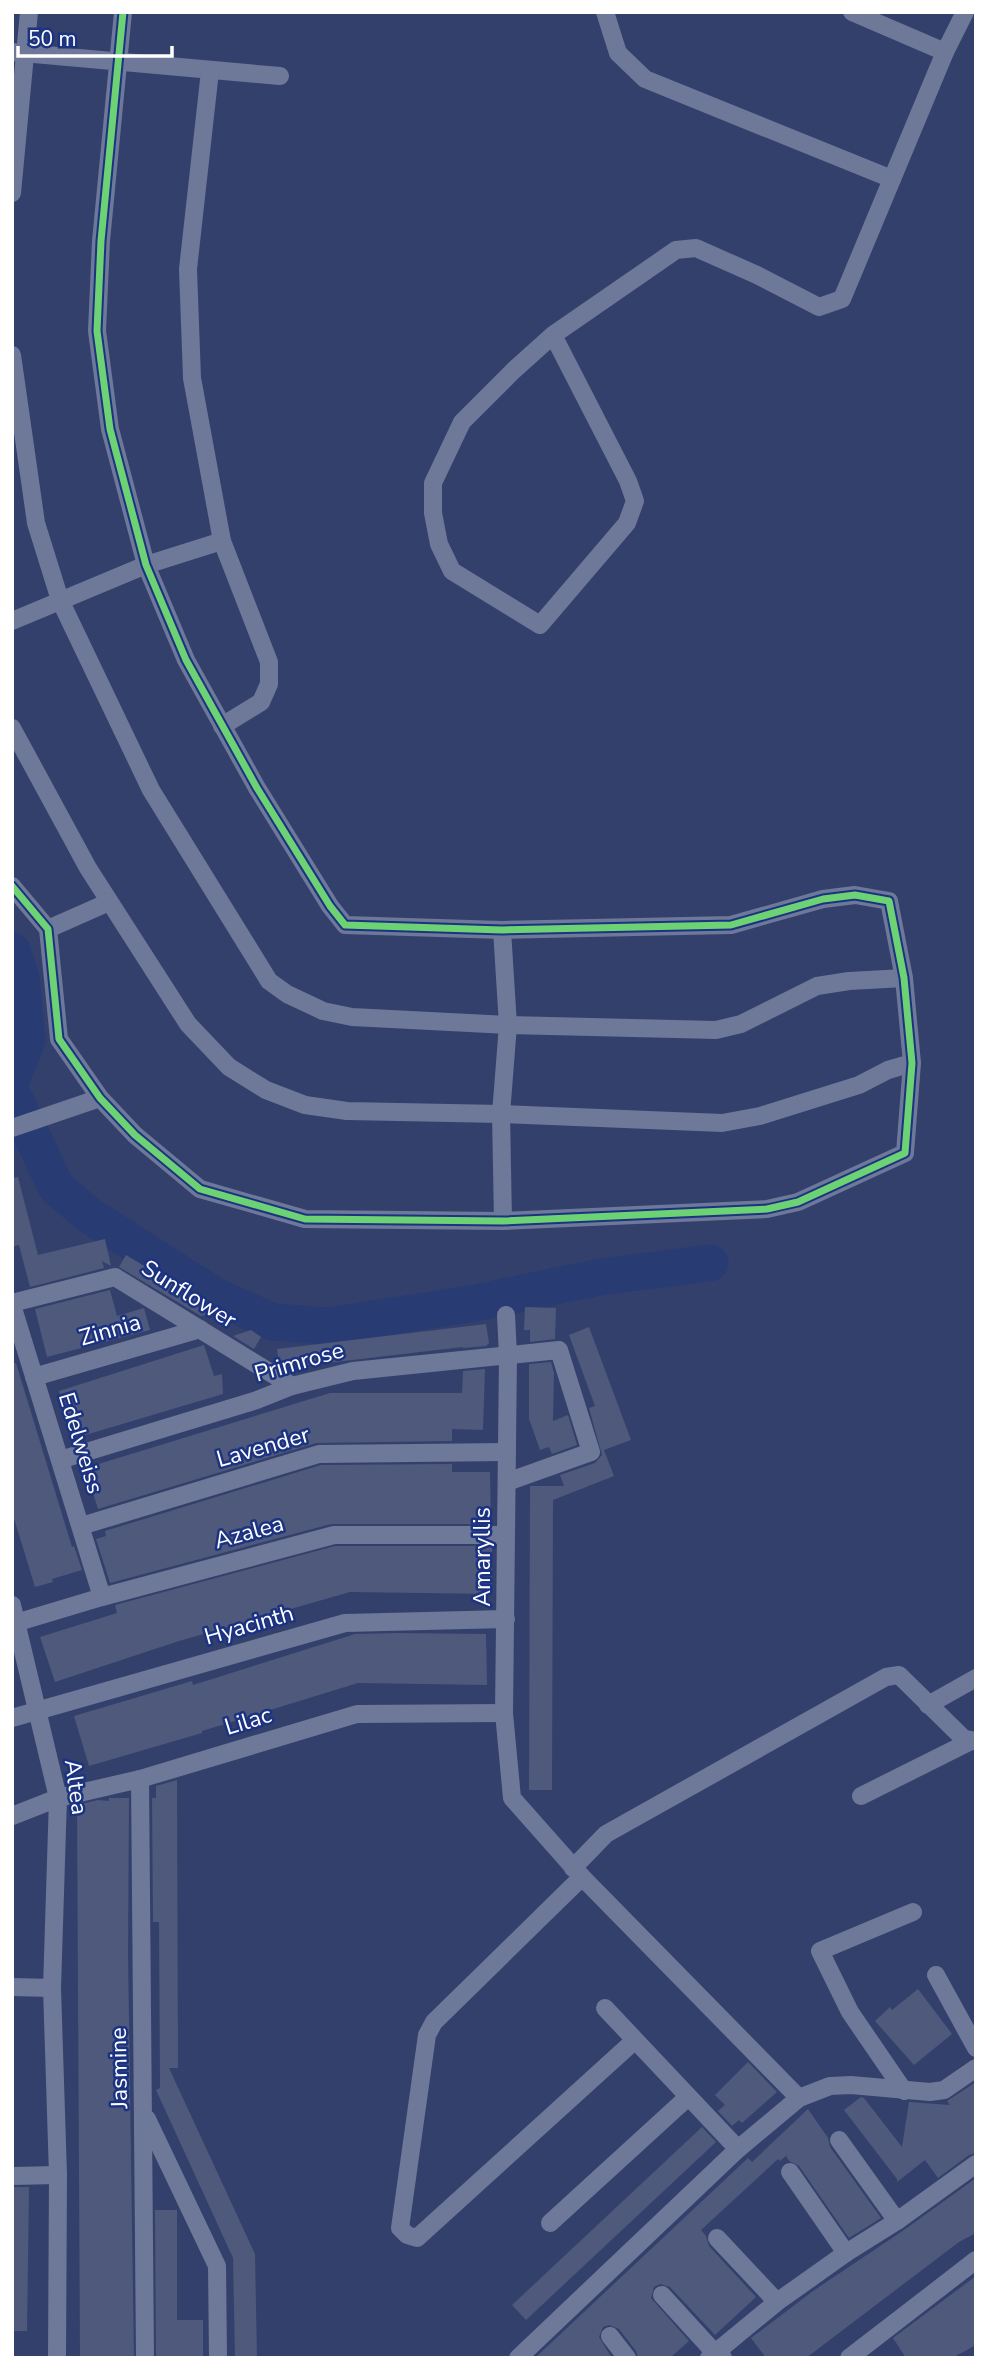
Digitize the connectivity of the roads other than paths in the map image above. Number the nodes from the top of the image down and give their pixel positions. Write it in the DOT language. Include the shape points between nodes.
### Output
graph roads {
  1 [pos="29,12"];
  2 [pos="123,12"];
  3 [pos="605,12"];
  4 [pos="852,12"];
  5 [pos="965,12"];
  6 [pos="19,52"];
  7 [pos="946,52"];
  8 [pos="119,62"];
  9 [pos="210,71"];
  10 [pos="280,76"];
  11 [pos="892,179"];
  12 [pos="12,193"];
  13 [pos="553,335"];
  14 [pos="12,355"];
  15 [pos="222,541"];
  16 [pos="146,565"];
  17 [pos="60,600"];
  18 [pos="12,621"];
  19 [pos="222,726"];
  20 [pos="12,728"];
  21 [pos="12,886"];
  22 [pos="109,902"];
  23 [pos="48,929"];
  24 [pos="502,930"];
  25 [pos="904,978"];
  26 [pos="508,1025"];
  27 [pos="912,1063"];
  28 [pos="100,1098"];
  29 [pos="501,1114"];
  30 [pos="12,1128"];
  31 [pos="503,1220"];
  32 [pos="12,1304"];
  33 [pos="506,1315"];
  34 [pos="200,1329"];
  35 [pos="508,1355"];
  36 [pos="34,1377"];
  37 [pos="292,1386"];
  38 [pos="507,1452"];
  39 [pos="61,1460"];
  40 [pos="506,1482"];
  41 [pos="81,1527"];
  42 [pos="505,1535"];
  43 [pos="102,1597"];
  44 [pos="14,1618"];
  45 [pos="506,1619"];
  46 [pos="976,1678"];
  47 [pos="928,1706"];
  48 [pos="37,1712"];
  49 [pos="504,1713"];
  50 [pos="12,1718"];
  51 [pos="973,1741"];
  52 [pos="140,1779"];
  53 [pos="861,1796"];
  54 [pos="58,1798"];
  55 [pos="12,1816"];
  56 [pos="577,1873"];
  57 [pos="913,1912"];
  58 [pos="936,1975"];
  59 [pos="12,1987"];
  60 [pos="52,1988"];
  61 [pos="605,2008"];
  62 [pos="634,2041"];
  63 [pos="976,2048"];
  64 [pos="976,2068"];
  65 [pos="904,2091"];
  66 [pos="688,2098"];
  67 [pos="799,2098"];
  68 [pos="144,2113"];
  69 [pos="839,2140"];
  70 [pos="738,2149"];
  71 [pos="976,2164"];
  72 [pos="790,2172"];
  73 [pos="58,2175"];
  74 [pos="12,2176"];
  75 [pos="897,2221"];
  76 [pos="550,2223"];
  77 [pos="717,2238"];
  78 [pos="846,2253"];
  79 [pos="976,2260"];
  80 [pos="662,2295"];
  81 [pos="777,2302"];
  82 [pos="610,2336"];
  83 [pos="715,2356"];
  84 [pos="57,2358"];
  85 [pos="145,2358"];
  86 [pos="218,2358"];
  87 [pos="518,2358"];
  88 [pos="627,2358"];
  89 [pos="849,2358"];
  1 -- 6 [label="street"];
  2 -- 8 [label="street"];
  3 -- 11 [label="street" via="618,53 645,79"];
  4 -- 7 [label="street"];
  5 -- 7 [label="street"];
  6 -- 8 [label="street"];
  6 -- 12 [label="street"];
  7 -- 11 [label="street"];
  8 -- 9 [label="street"];
  8 -- 16 [label="street" via="97,331 110,429"];
  9 -- 10 [label="street"];
  9 -- 15 [label="street" via="188,269 189,338"];
  11 -- 13 [label="street" via="842,299 832,304 819,307 708,253 685,248"];
  13 -- 13 [label="street" via="462,422 433,483 439,544 452,571 540,625 627,523 635,501"];
  14 -- 17 [label="street" via="36,523"];
  15 -- 16 [label="street"];
  15 -- 19 [label="street" via="269,662 269,684 261,702"];
  16 -- 17 [label="street"];
  16 -- 19 [label="street" via="186,660"];
  17 -- 18 [label="street"];
  17 -- 26 [label="street" via="151,790 269,981 323,1010 352,1017"];
  19 -- 24 [label="street" via="345,925"];
  20 -- 22 [label="street"];
  21 -- 23 [label="street"];
  22 -- 23 [label="street"];
  22 -- 29 [label="street" via="188,1024 229,1067 266,1090 305,1105 346,1111"];
  23 -- 28 [label="street" via="59,1038"];
  24 -- 25 [label="street" via="731,925 823,899 855,895 889,901"];
  24 -- 26 [label="street"];
  25 -- 26 [label="street" via="817,986 741,1024 716,1030"];
  25 -- 27 [label="street"];
  26 -- 29 [label="street"];
  27 -- 29 [label="street" via="859,1085 722,1123"];
  27 -- 31 [label="street" via="905,1153 798,1202 767,1209"];
  28 -- 30 [label="street"];
  28 -- 31 [label="street" via="135,1135 200,1189 305,1219"];
  29 -- 31 [label="street"];
  32 -- 34 [label="street, Sunflower" via="115,1277"];
  32 -- 36 [label="street, Edelweiss"];
  33 -- 35 [label="street, Amaryllis"];
  34 -- 36 [label="street, Zinnia"];
  34 -- 37 [label="street, Sunflower"];
  35 -- 37 [label="street, Primrose" via="353,1371"];
  35 -- 38 [label="street, Amaryllis"];
  35 -- 40 [label="street, Primrose" via="559,1350 591,1452"];
  36 -- 39 [label="street, Edelweiss"];
  37 -- 39 [label="street, Primrose"];
  38 -- 40 [label="street, Amaryllis"];
  38 -- 41 [label="street, Lavender" via="319,1454"];
  39 -- 41 [label="street, Edelweiss"];
  40 -- 42 [label="street, Amaryllis"];
  41 -- 43 [label="street, Edelweiss"];
  42 -- 43 [label="street, Azalea" via="334,1535"];
  42 -- 45 [label="street, Amaryllis"];
  43 -- 44 [label="street, Azalea"];
  44 -- 48 [label="street, Altea"];
  45 -- 48 [label="street, Hyacinth" via="345,1623"];
  45 -- 49 [label="street, Amaryllis"];
  46 -- 47 [label="street"];
  47 -- 51 [label="street" via="964,1739"];
  47 -- 56 [label="street" via="899,1675 886,1677 606,1834"];
  48 -- 50 [label="street, Hyacinth"];
  48 -- 54 [label="street, Altea"];
  49 -- 52 [label="street, Lilac" via="357,1714"];
  49 -- 56 [label="street, Amaryllis" via="512,1798"];
  51 -- 53 [label="street"];
  52 -- 54 [label="street, Lilac"];
  52 -- 68 [label="street, Jasmine"];
  54 -- 55 [label="street, Lilac"];
  54 -- 60 [label="street, Altea"];
  56 -- 62 [label="street" via="434,2022 427,2035 400,2228 417,2238"];
  56 -- 67 [label="street"];
  57 -- 65 [label="street" via="820,1951 850,2012"];
  58 -- 63 [label="street"];
  59 -- 60 [label="street"];
  60 -- 73 [label="street, Altea"];
  61 -- 62 [label="street"];
  62 -- 66 [label="street"];
  64 -- 65 [label="street" via="944,2090"];
  65 -- 67 [label="street" via="830,2086"];
  66 -- 70 [label="street"];
  66 -- 76 [label="street"];
  67 -- 70 [label="street"];
  68 -- 85 [label="street, Jasmine"];
  68 -- 86 [label="street" via="217,2266"];
  69 -- 75 [label="street"];
  70 -- 87 [label="street"];
  71 -- 75 [label="street"];
  72 -- 78 [label="street"];
  73 -- 74 [label="street"];
  73 -- 84 [label="street, Altea"];
  75 -- 78 [label="street"];
  77 -- 81 [label="street"];
  78 -- 81 [label="street"];
  79 -- 89 [label="street"];
  80 -- 83 [label="street"];
  81 -- 83 [label="street"];
  82 -- 88 [label="street"];
}
